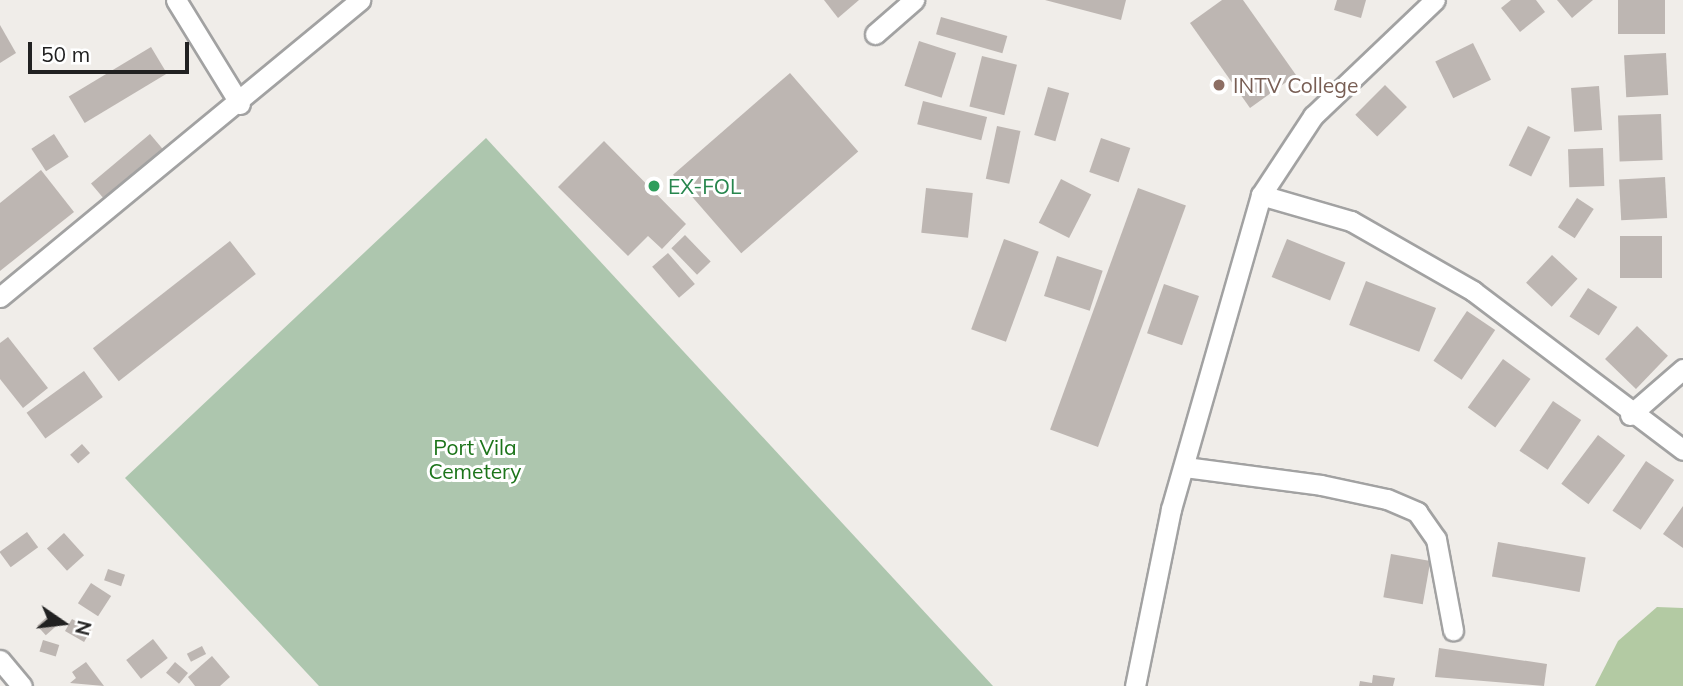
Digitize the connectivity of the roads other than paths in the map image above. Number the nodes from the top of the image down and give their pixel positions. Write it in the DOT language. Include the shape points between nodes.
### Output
graph roads {
  1 [pos="176,0"];
  2 [pos="360,0"];
  3 [pos="914,0"];
  4 [pos="1435,0"];
  5 [pos="875,34"];
  6 [pos="240,104"];
  7 [pos="1261,195"];
  8 [pos="0,297"];
  9 [pos="1683,369"];
  10 [pos="1630,415"];
  11 [pos="1683,450"];
  12 [pos="1185,467"];
  13 [pos="1453,630"];
  14 [pos="0,660"];
  15 [pos="22,686"];
  16 [pos="1135,686"];
  1 -- 6 [label="street"];
  2 -- 6 [label="street"];
  3 -- 5 [label="street"];
  4 -- 7 [label="street" via="1312,116"];
  6 -- 8 [label="street"];
  7 -- 10 [label="street" via="1350,221 1473,291"];
  7 -- 12 [label="street"];
  9 -- 10 [label="street"];
  10 -- 11 [label="street"];
  12 -- 13 [label="street" via="1321,485 1387,499 1417,512 1436,539"];
  12 -- 16 [label="street" via="1171,509"];
  14 -- 15 [label="street"];
}
